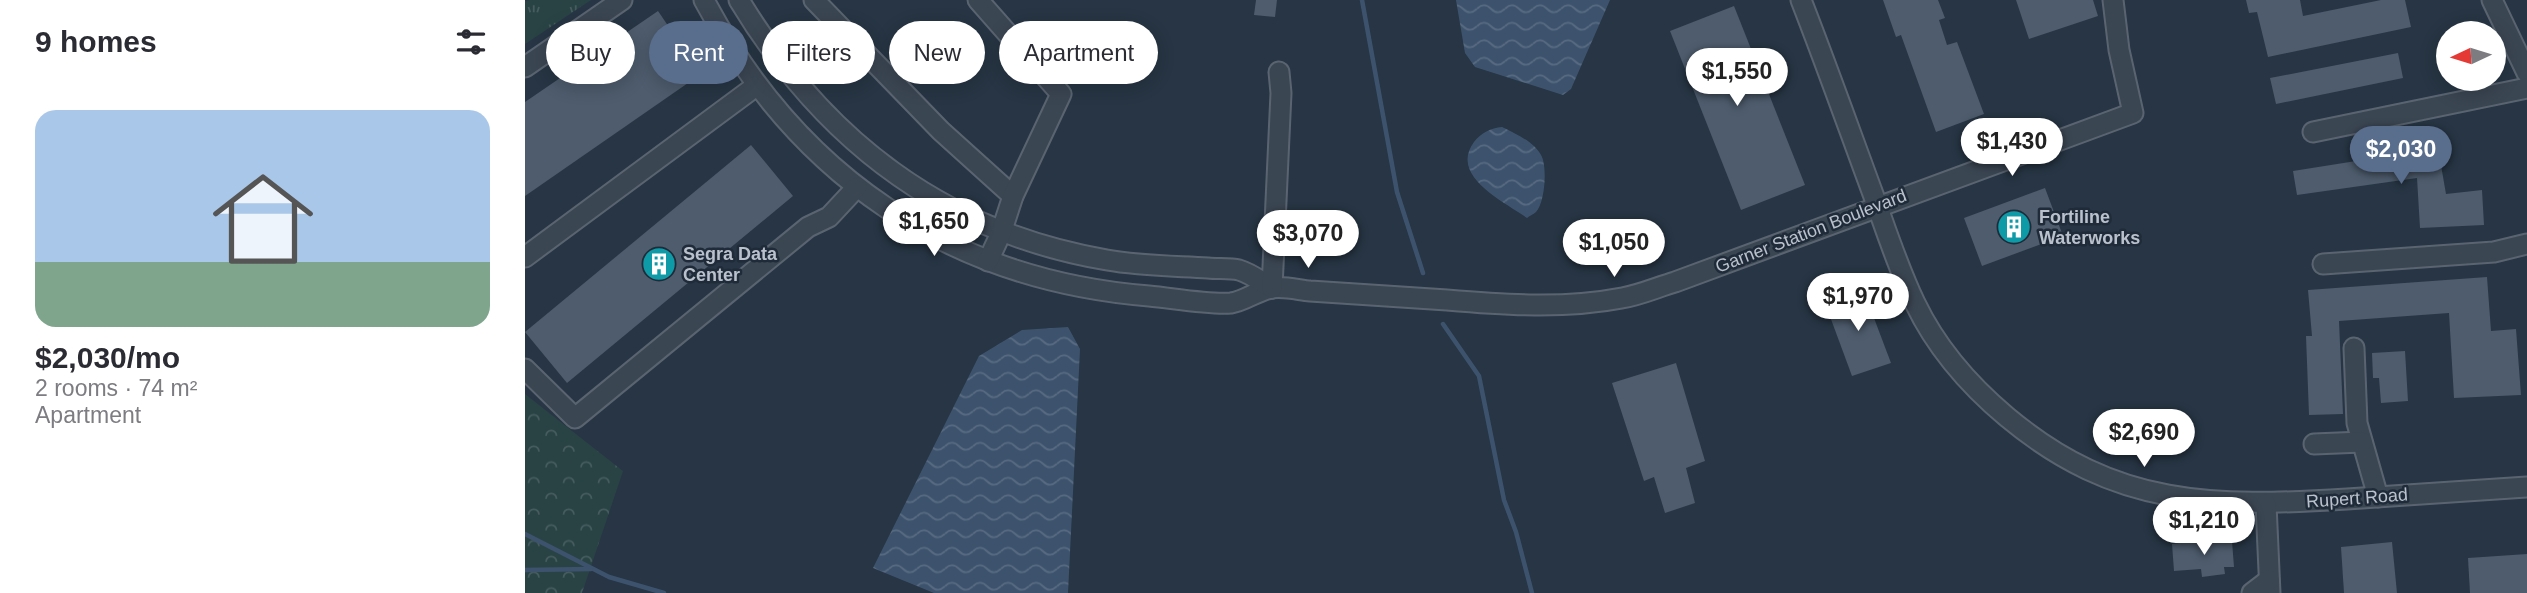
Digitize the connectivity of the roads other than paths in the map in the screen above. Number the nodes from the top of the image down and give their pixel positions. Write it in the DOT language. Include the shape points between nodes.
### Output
graph roads {
  1 [pos="622,0"];
  2 [pos="704,0"];
  3 [pos="739,0"];
  4 [pos="814,0"];
  5 [pos="978,0"];
  6 [pos="1801,0"];
  7 [pos="2113,0"];
  8 [pos="2492,0"];
  9 [pos="525,66"];
  10 [pos="1279,72"];
  11 [pos="2527,74"];
  12 [pos="756,86"];
  13 [pos="2527,88"];
  14 [pos="2313,132"];
  15 [pos="857,187"];
  16 [pos="1013,196"];
  17 [pos="1877,206"];
  18 [pos="1001,233"];
  19 [pos="2527,244"];
  20 [pos="525,257"];
  21 [pos="988,261"];
  22 [pos="2323,264"];
  23 [pos="1272,288"];
  24 [pos="2354,348"];
  25 [pos="525,369"];
  26 [pos="2362,442"];
  27 [pos="2313,444"];
  28 [pos="2527,487"];
  29 [pos="2378,497"];
  30 [pos="2266,504"];
  31 [pos="2269,586"];
  32 [pos="2252,593"];
  1 -- 9 [label="street"];
  2 -- 12 [label="street, Garner Station Boulevard"];
  3 -- 18 [label="street, Garner Station Boulevard" via="794,81 867,154 910,185"];
  4 -- 16 [label="street" via="941,131"];
  5 -- 16 [label="street" via="1061,94"];
  6 -- 17 [label="street, Rupert Road"];
  7 -- 17 [label="street, Garner Station Boulevard" via="2133,113"];
  8 -- 11 [label="street"];
  10 -- 23 [label="street"];
  12 -- 15 [label="street, Garner Station Boulevard" via="788,124"];
  12 -- 20 [label="street"];
  13 -- 14 [label="street"];
  15 -- 21 [label="street, Garner Station Boulevard" via="916,226"];
  15 -- 25 [label="street" via="829,216 808,226 575,418"];
  16 -- 18 [label="street"];
  17 -- 23 [label="street, Garner Station Boulevard" via="1624,298 1566,305 1492,304"];
  17 -- 30 [label="street, Rupert Road" via="1916,304 1934,336 1978,391 2026,433 2083,467 2133,487 2213,503"];
  18 -- 21 [label="street"];
  18 -- 23 [label="street, Garner Station Boulevard" via="1108,261 1240,270"];
  19 -- 22 [label="street" via="2494,252"];
  21 -- 23 [label="street, Garner Station Boulevard" via="1073,287 1117,293 1232,303"];
  24 -- 26 [label="street"];
  26 -- 27 [label="street"];
  26 -- 29 [label="street"];
  28 -- 29 [label="street, Rupert Road"];
  29 -- 30 [label="street, Rupert Road"];
  30 -- 31 [label="street"];
  31 -- 32 [label="street"];
}
